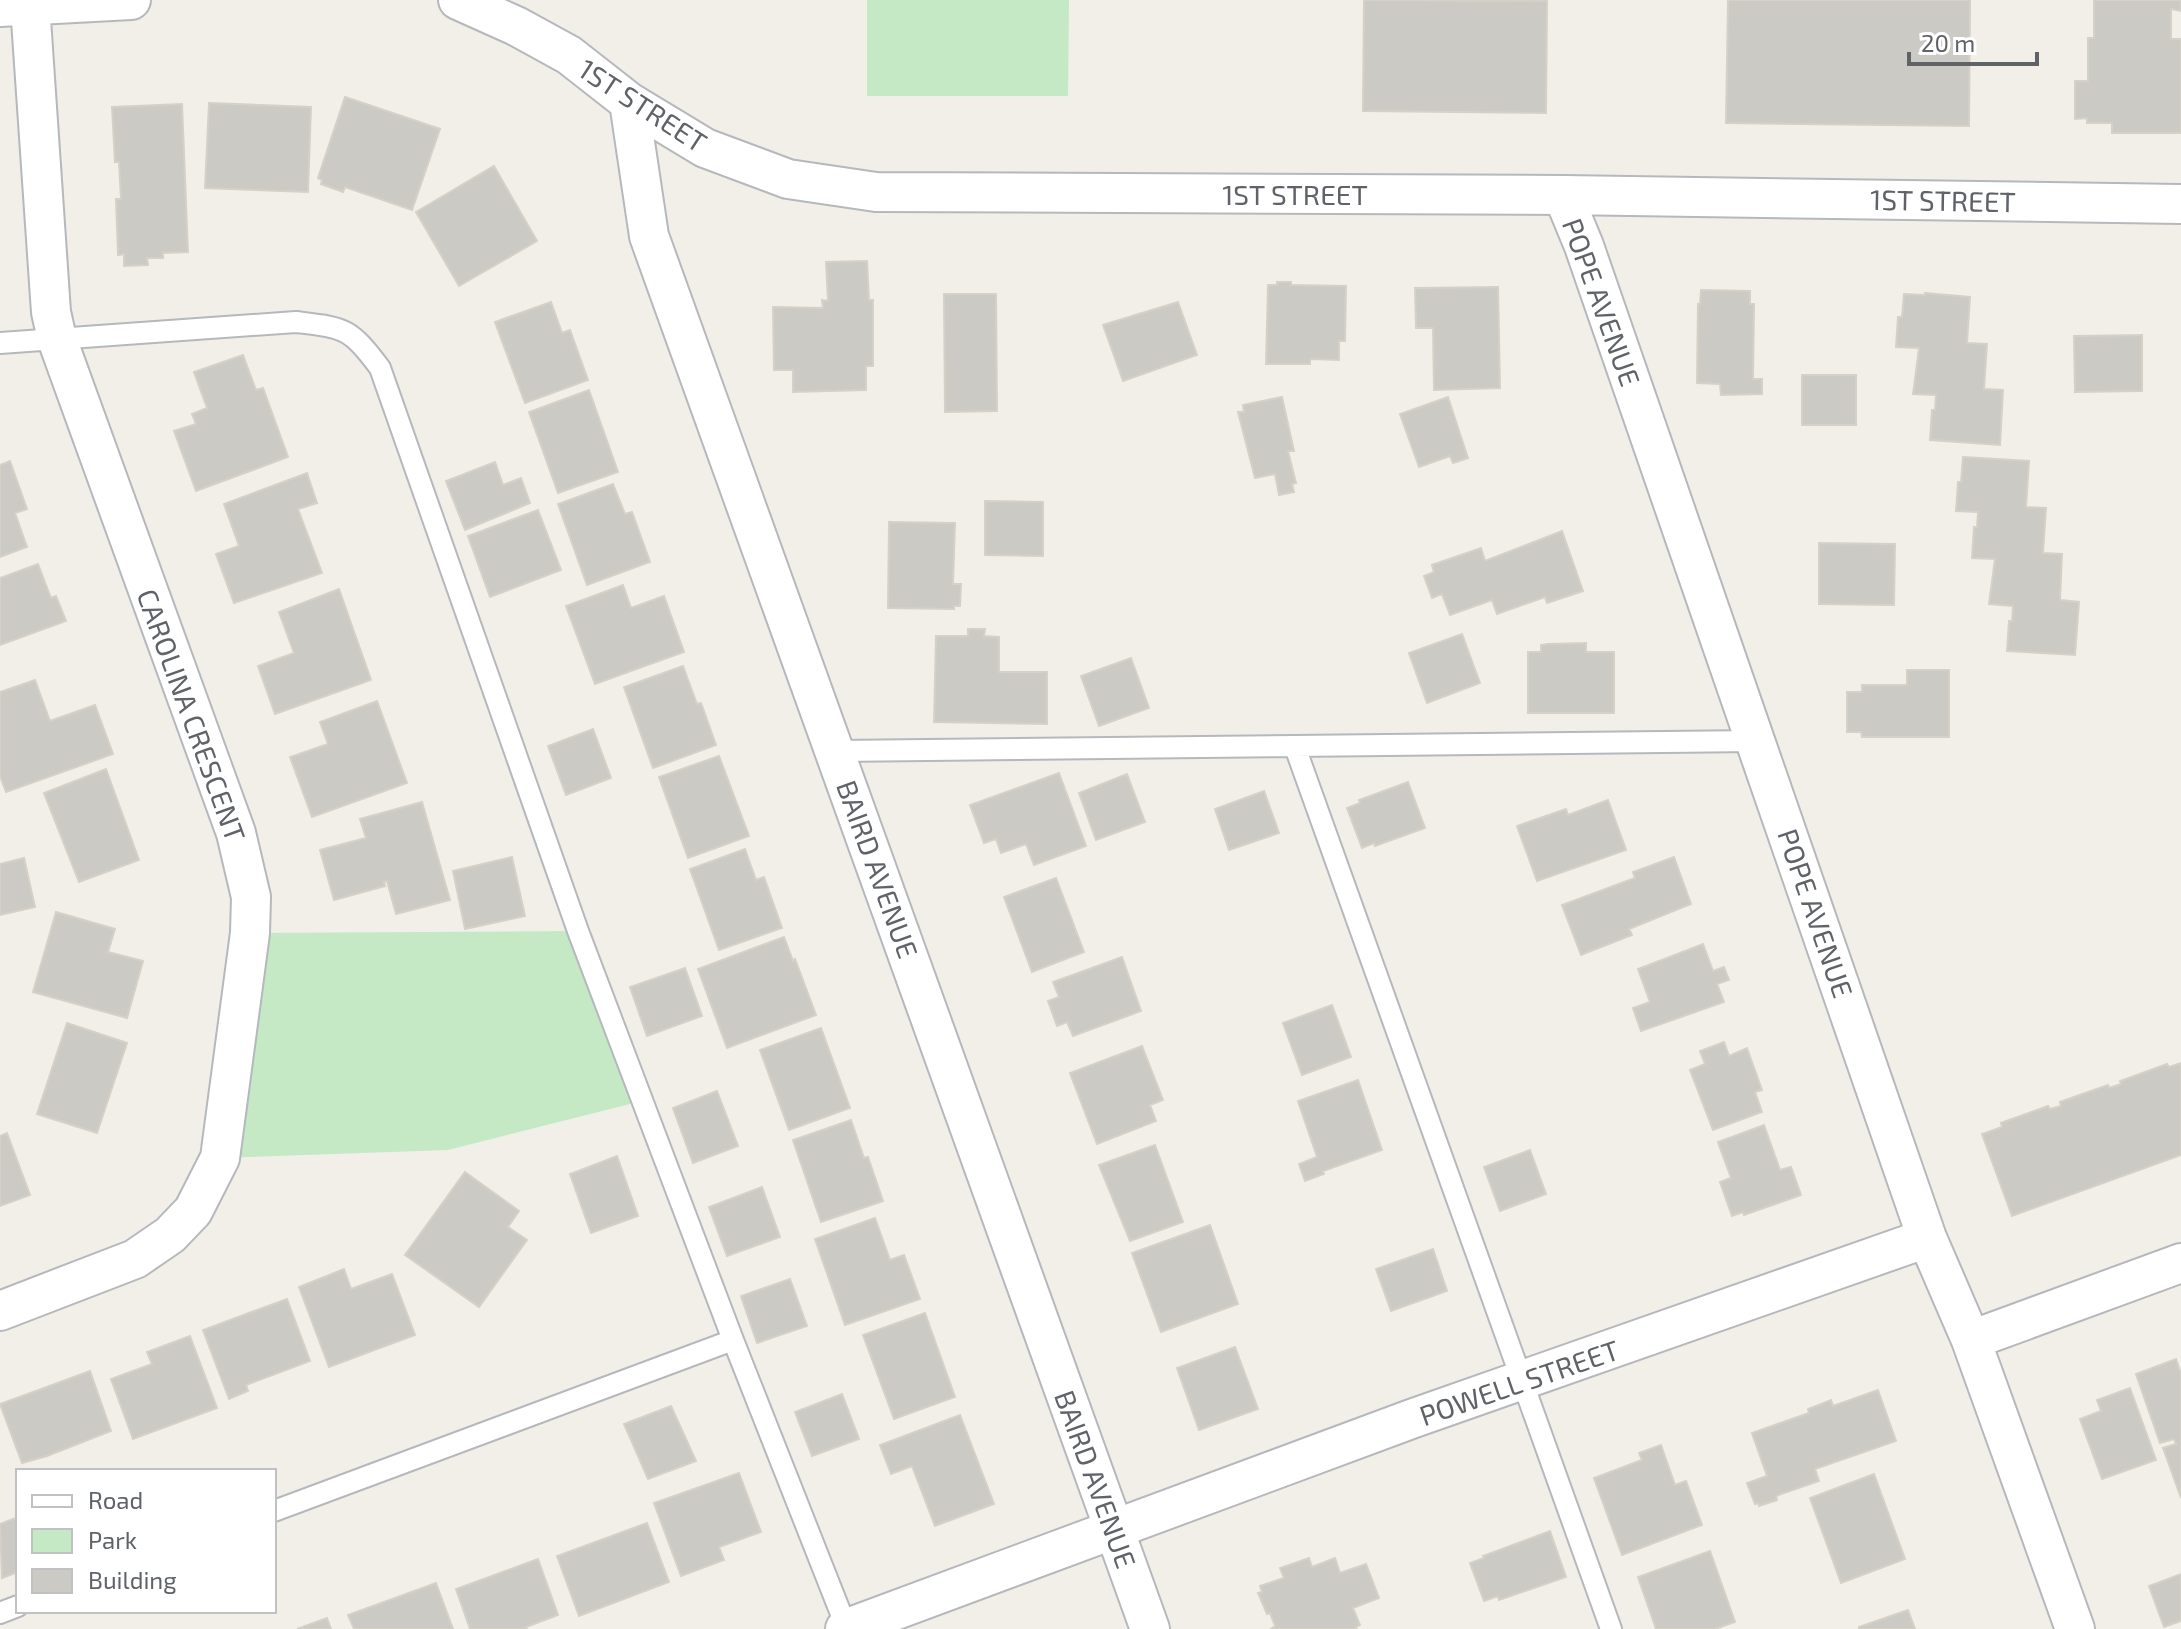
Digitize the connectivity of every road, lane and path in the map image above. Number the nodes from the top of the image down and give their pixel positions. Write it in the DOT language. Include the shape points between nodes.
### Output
graph roads {
  1 [pos="131,0"];
  2 [pos="458,0"];
  3 [pos="15,6"];
  4 [pos="629,102"];
  5 [pos="1563,195"];
  6 [pos="2181,204"];
  7 [pos="57,339"];
  8 [pos="0,343"];
  9 [pos="1756,741"];
  10 [pos="1295,747"];
  11 [pos="836,751"];
  12 [pos="1927,1238"];
  13 [pos="2181,1263"];
  14 [pos="0,1311"];
  15 [pos="733,1340"];
  16 [pos="1971,1340"];
  17 [pos="1521,1381"];
  18 [pos="276,1510"];
  19 [pos="1113,1530"];
  20 [pos="846,1629"];
  21 [pos="1150,1629"];
  22 [pos="1611,1629"];
  23 [pos="2075,1629"];
  1 -- 3 [label="street"];
  2 -- 4 [label="street, 1ST STREET" via="569,55"];
  3 -- 7 [label="street, CAROLINA CRESCENT"];
  4 -- 5 [label="street, 1ST STREET" via="705,148 774,174 876,192"];
  4 -- 11 [label="street, BAIRD AVENUE" via="649,236"];
  5 -- 6 [label="street, 1ST STREET"];
  5 -- 9 [label="street, POPE AVENUE"];
  7 -- 8 [label="lane"];
  7 -- 14 [label="street, CAROLINA CRESCENT" via="236,833 251,897 250,933 220,1158 193,1211 135,1259"];
  7 -- 15 [label="lane" via="296,322 339,327 361,342 380,368 578,931"];
  9 -- 10 [label="lane"];
  9 -- 12 [label="street, POPE AVENUE"];
  10 -- 11 [label="lane"];
  10 -- 17 [label="lane"];
  11 -- 19 [label="street, BAIRD AVENUE"];
  12 -- 16 [label="street, POPE AVENUE"];
  12 -- 17 [label="street, POWELL STREET"];
  13 -- 16 [label="street"];
  15 -- 18 [label="lane"];
  15 -- 20 [label="lane"];
  16 -- 23 [label="street, POPE AVENUE"];
  17 -- 19 [label="street, POWELL STREET"];
  17 -- 22 [label="lane"];
  19 -- 20 [label="street, POWELL STREET"];
  19 -- 21 [label="street, BAIRD AVENUE"];
}
